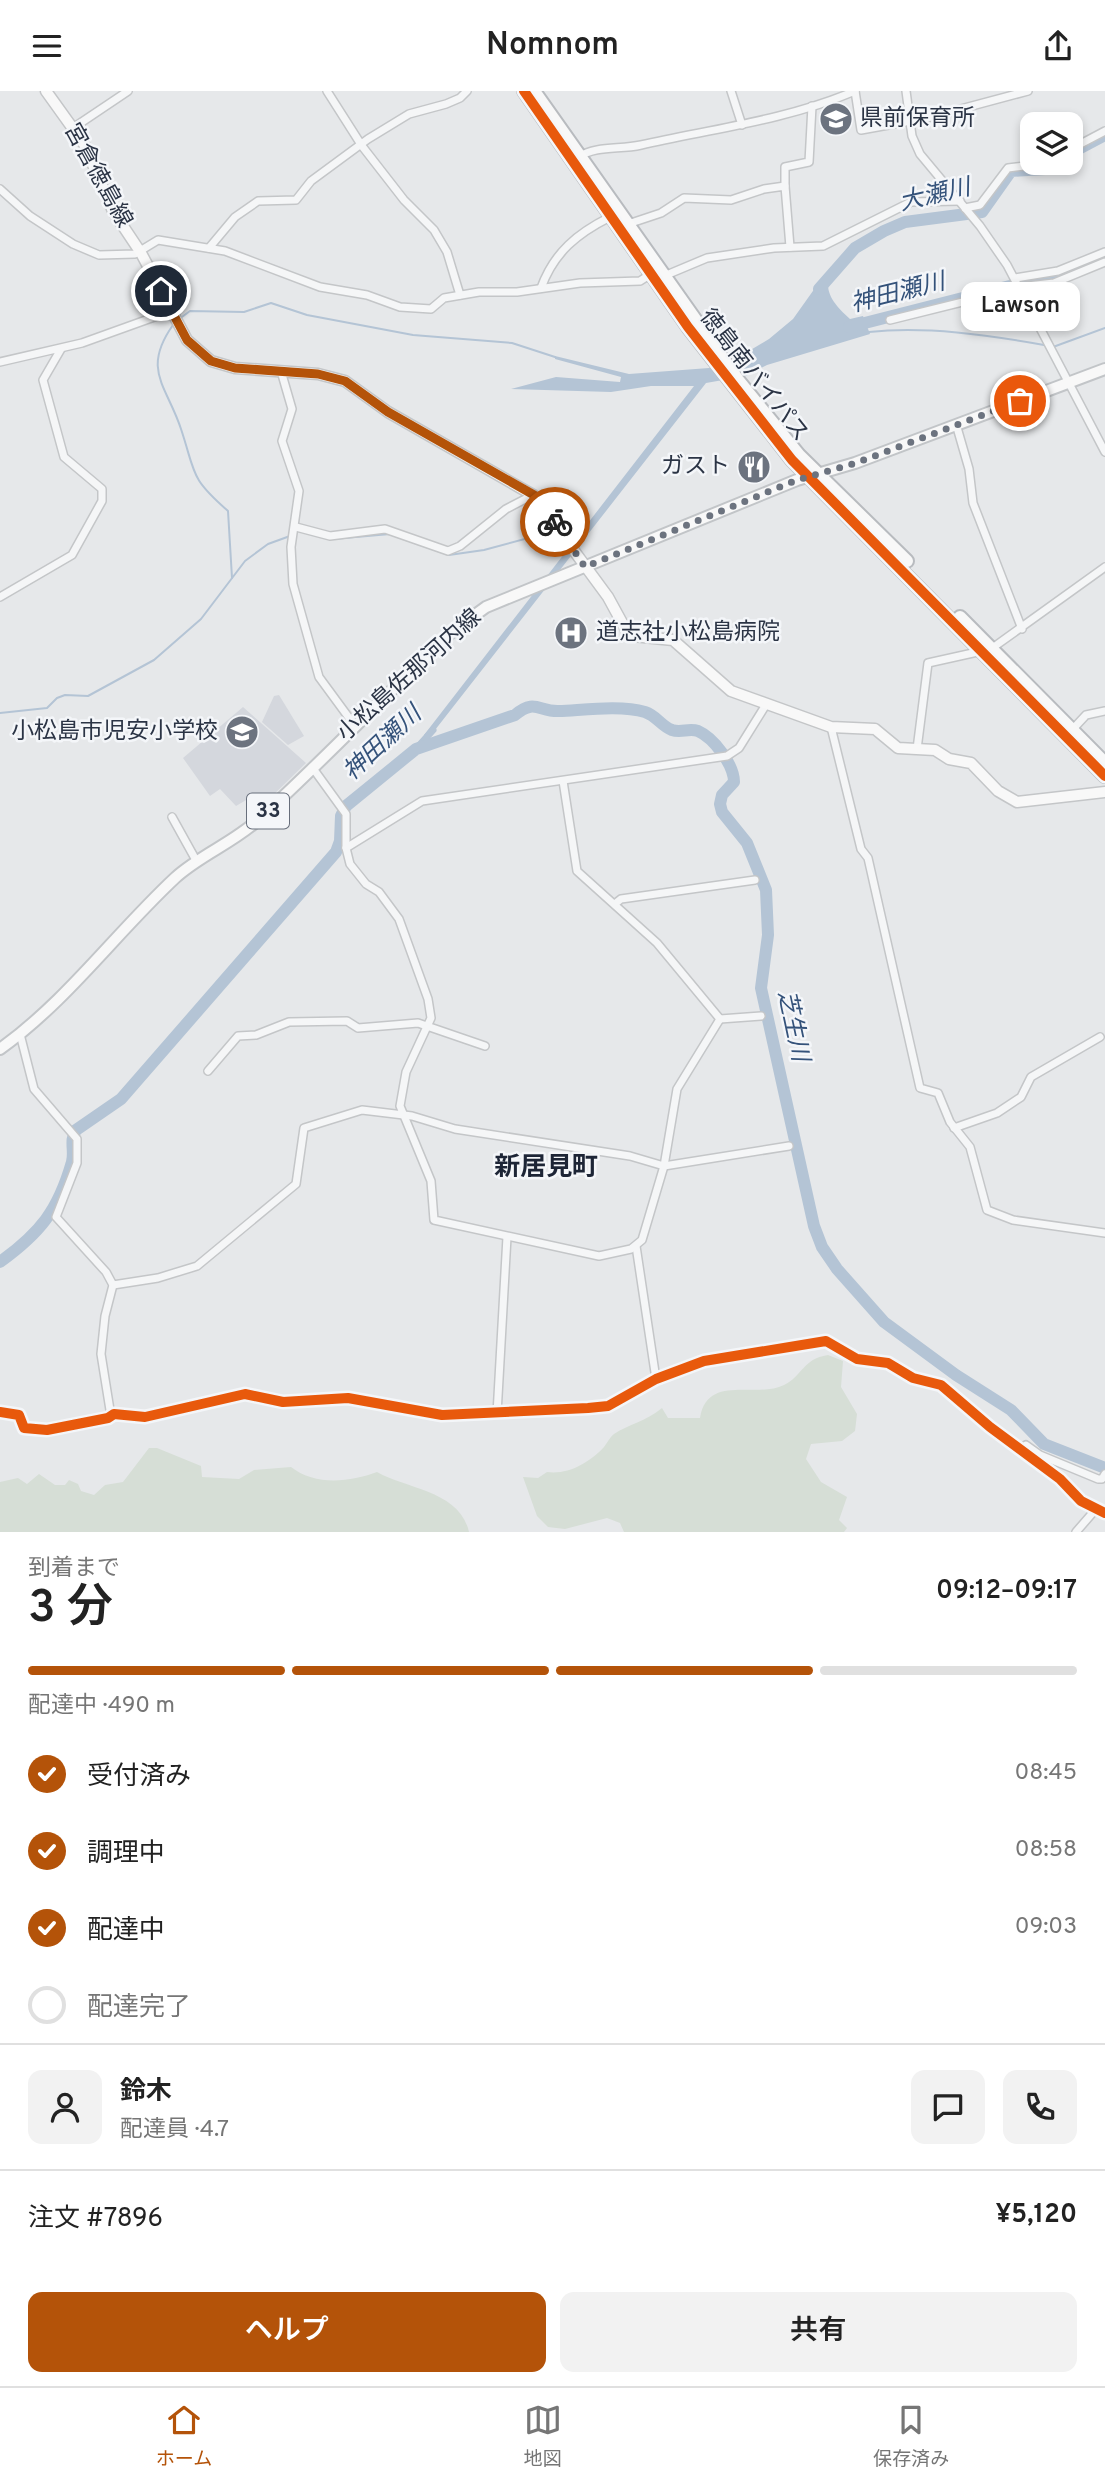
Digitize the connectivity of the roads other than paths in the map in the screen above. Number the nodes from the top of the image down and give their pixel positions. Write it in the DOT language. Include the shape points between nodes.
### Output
graph roads {
  1 [pos="46,91"];
  2 [pos="128,91"];
  3 [pos="327,91"];
  4 [pos="467,91"];
  5 [pos="524,91"];
  6 [pos="534,91"];
  7 [pos="731,91"];
  8 [pos="855,91"];
  9 [pos="906,91"];
  10 [pos="1028,91"];
  11 [pos="1001,94"];
  12 [pos="812,106"];
  13 [pos="910,121"];
  14 [pos="742,125"];
  15 [pos="73,128"];
  16 [pos="1105,131"];
  17 [pos="1083,143"];
  18 [pos="362,146"];
  19 [pos="576,158"];
  20 [pos="1020,167"];
  21 [pos="785,186"];
  22 [pos="0,189"];
  23 [pos="966,209"];
  24 [pos="610,217"];
  25 [pos="623,226"];
  26 [pos="790,247"];
  27 [pos="209,248"];
  28 [pos="1105,252"];
  29 [pos="141,253"];
  30 [pos="1105,262"];
  31 [pos="657,275"];
  32 [pos="1017,283"];
  33 [pos="541,288"];
  34 [pos="460,295"];
  35 [pos="171,311"];
  36 [pos="890,320"];
  37 [pos="61,349"];
  38 [pos="0,362"];
  39 [pos="1105,369"];
  40 [pos="281,371"];
  41 [pos="1067,384"];
  42 [pos="956,424"];
  43 [pos="1105,452"];
  44 [pos="814,475"];
  45 [pos="534,495"];
  46 [pos="296,527"];
  47 [pos="585,567"];
  48 [pos="1105,567"];
  49 [pos="0,597"];
  50 [pos="1022,629"];
  51 [pos="986,651"];
  52 [pos="767,703"];
  53 [pos="1105,711"];
  54 [pos="355,726"];
  55 [pos="831,727"];
  56 [pos="1072,730"];
  57 [pos="917,748"];
  58 [pos="1105,764"];
  59 [pos="312,767"];
  60 [pos="1105,776"];
  61 [pos="564,781"];
  62 [pos="1105,792"];
  63 [pos="172,817"];
  64 [pos="346,848"];
  65 [pos="197,862"];
  66 [pos="755,880"];
  67 [pos="616,903"];
  68 [pos="761,1016"];
  69 [pos="720,1019"];
  70 [pos="427,1026"];
  71 [pos="20,1034"];
  72 [pos="1100,1037"];
  73 [pos="485,1046"];
  74 [pos="0,1049"];
  75 [pos="208,1071"];
  76 [pos="402,1115"];
  77 [pos="954,1128"];
  78 [pos="789,1146"];
  79 [pos="664,1166"];
  80 [pos="1105,1233"];
  81 [pos="507,1237"];
  82 [pos="636,1246"];
  83 [pos="113,1285"];
  84 [pos="656,1379"];
  85 [pos="0,1412"];
  86 [pos="497,1414"];
  87 [pos="75,1425"];
  88 [pos="1021,1449"];
  89 [pos="1104,1475"];
  90 [pos="1096,1509"];
  91 [pos="1105,1513"];
  92 [pos="1076,1532"];
  1 -- 15 [label="main road, 宮倉徳島線"];
  2 -- 15 [label="street"];
  3 -- 18 [label="street"];
  4 -- 18 [label="street" via="460,99 410,114"];
  5 -- 19 [label="highway, 徳島南バイパス"];
  6 -- 19 [label="highway, 徳島南バイパス"];
  7 -- 14 [label="street"];
  8 -- 12 [label="street"];
  8 -- 13 [label="street" via="861,130"];
  9 -- 13 [label="street"];
  10 -- 11 [label="street"];
  11 -- 13 [label="street"];
  12 -- 14 [label="street"];
  12 -- 21 [label="street" via="809,162 785,167"];
  13 -- 23 [label="street" via="920,154"];
  14 -- 19 [label="street" via="627,148 604,148"];
  15 -- 29 [label="main road, 宮倉徳島線" via="90,155 113,211"];
  16 -- 17 [label="street"];
  18 -- 27 [label="street" via="312,181 296,200 258,201 235,217"];
  18 -- 34 [label="street" via="434,230 447,252"];
  19 -- 24 [label="highway, 徳島南バイパス"];
  19 -- 25 [label="highway, 徳島南バイパス"];
  20 -- 23 [label="street" via="1008,168 981,205"];
  21 -- 25 [label="street" via="731,200 684,198 660,213"];
  21 -- 26 [label="street"];
  22 -- 29 [label="street" via="30,216 73,244 107,256"];
  23 -- 26 [label="street" via="911,201 823,246"];
  23 -- 32 [label="street"];
  24 -- 25 [label="highway, 徳島南バイパス"];
  24 -- 33 [label="street" via="573,238"];
  25 -- 31 [label="highway, 徳島南バイパス"];
  26 -- 31 [label="street" via="707,258"];
  27 -- 29 [label="street" via="158,240"];
  27 -- 34 [label="street" via="320,287 367,295 400,307 431,309 444,298"];
  28 -- 32 [label="street"];
  29 -- 35 [label="main road, 宮倉徳島線"];
  30 -- 32 [label="street" via="1067,279"];
  31 -- 33 [label="street" via="640,281"];
  31 -- 44 [label="highway, 徳島南バイパス" via="733,381"];
  32 -- 36 [label="street"];
  32 -- 41 [label="street"];
  33 -- 34 [label="street"];
  35 -- 37 [label="street"];
  35 -- 40 [label="main road, 宮倉徳島線" via="187,340 211,361 235,368"];
  37 -- 38 [label="street"];
  37 -- 49 [label="street" via="43,380 59,445 64,457 102,489 102,501 72,555"];
  39 -- 41 [label="main road, 小松島佐那河内線 / 33"];
  40 -- 45 [label="main road, 宮倉徳島線" via="345,381 388,412"];
  40 -- 46 [label="street" via="292,409 282,441 299,491"];
  41 -- 42 [label="main road, 小松島佐那河内線 / 33"];
  41 -- 43 [label="street"];
  42 -- 44 [label="main road, 小松島佐那河内線 / 33"];
  42 -- 50 [label="street" via="973,503"];
  44 -- 47 [label="main road, 小松島佐那河内線 / 33"];
  44 -- 51 [label="highway, 徳島南バイパス"];
  45 -- 46 [label="street" via="506,509 448,551 384,529 330,536"];
  45 -- 47 [label="main road, 宮倉徳島線"];
  46 -- 54 [label="street" via="291,574 314,661 319,677"];
  47 -- 52 [label="main road, 宮倉徳島線" via="633,636 673,640 731,691"];
  47 -- 54 [label="main road, 小松島佐那河内線 / 33" via="486,607 453,631"];
  48 -- 50 [label="street"];
  50 -- 51 [label="street"];
  51 -- 56 [label="highway, 徳島南バイパス"];
  51 -- 57 [label="street" via="928,663"];
  51 -- 60 [label="highway, 徳島南バイパス"];
  52 -- 55 [label="main road, 宮倉徳島線"];
  52 -- 61 [label="street" via="739,748 724,757"];
  53 -- 56 [label="street" via="1086,715"];
  54 -- 59 [label="main road, 小松島佐那河内線 / 33"];
  55 -- 57 [label="main road, 宮倉徳島線" via="875,729 898,748"];
  55 -- 77 [label="street" via="860,849 868,858 920,1088 939,1093"];
  56 -- 58 [label="highway, 徳島南バイパス"];
  57 -- 62 [label="main road, 宮倉徳島線" via="971,763 998,791 1017,802"];
  59 -- 64 [label="street" via="343,809"];
  59 -- 65 [label="main road, 小松島佐那河内線 / 33" via="256,822"];
  61 -- 64 [label="street" via="422,801"];
  61 -- 67 [label="street" via="577,871"];
  63 -- 65 [label="street"];
  64 -- 70 [label="street" via="350,864 399,919 428,999 431,1018"];
  65 -- 71 [label="main road, 小松島佐那河内線 / 33" via="129,923 76,983"];
  66 -- 67 [label="street"];
  67 -- 69 [label="street" via="657,943"];
  68 -- 69 [label="street"];
  69 -- 79 [label="street" via="677,1089"];
  70 -- 73 [label="street"];
  70 -- 75 [label="street" via="358,1028 347,1021 289,1022 256,1035 238,1036"];
  70 -- 76 [label="street" via="406,1072"];
  71 -- 74 [label="main road, 小松島佐那河内線 / 33"];
  71 -- 83 [label="street" via="34,1089 73,1135 77,1163 56,1217"];
  72 -- 77 [label="street" via="1031,1077 1021,1097 997,1113"];
  76 -- 79 [label="street" via="455,1129 631,1156"];
  76 -- 81 [label="street" via="431,1181 434,1220"];
  76 -- 83 [label="street" via="362,1110 304,1128 296,1184 237,1235 197,1266"];
  77 -- 80 [label="street" via="970,1147 988,1209 1013,1220"];
  78 -- 79 [label="street"];
  79 -- 82 [label="street" via="642,1240"];
  81 -- 82 [label="street" via="599,1256"];
  81 -- 86 [label="street"];
  82 -- 84 [label="street"];
  83 -- 86 [label="street" via="101,1355 111,1416 145,1417 245,1394 283,1402 348,1398 442,1415"];
  84 -- 86 [label="street" via="608,1406"];
  84 -- 88 [label="street" via="716,1358 826,1341 857,1359 888,1363 913,1378 941,1385"];
  85 -- 87 [label="street" via="19,1415 27,1430"];
  88 -- 89 [label="street" via="1026,1445 1098,1479"];
  88 -- 90 [label="street"];
  90 -- 91 [label="street"];
  90 -- 92 [label="street"];
}
